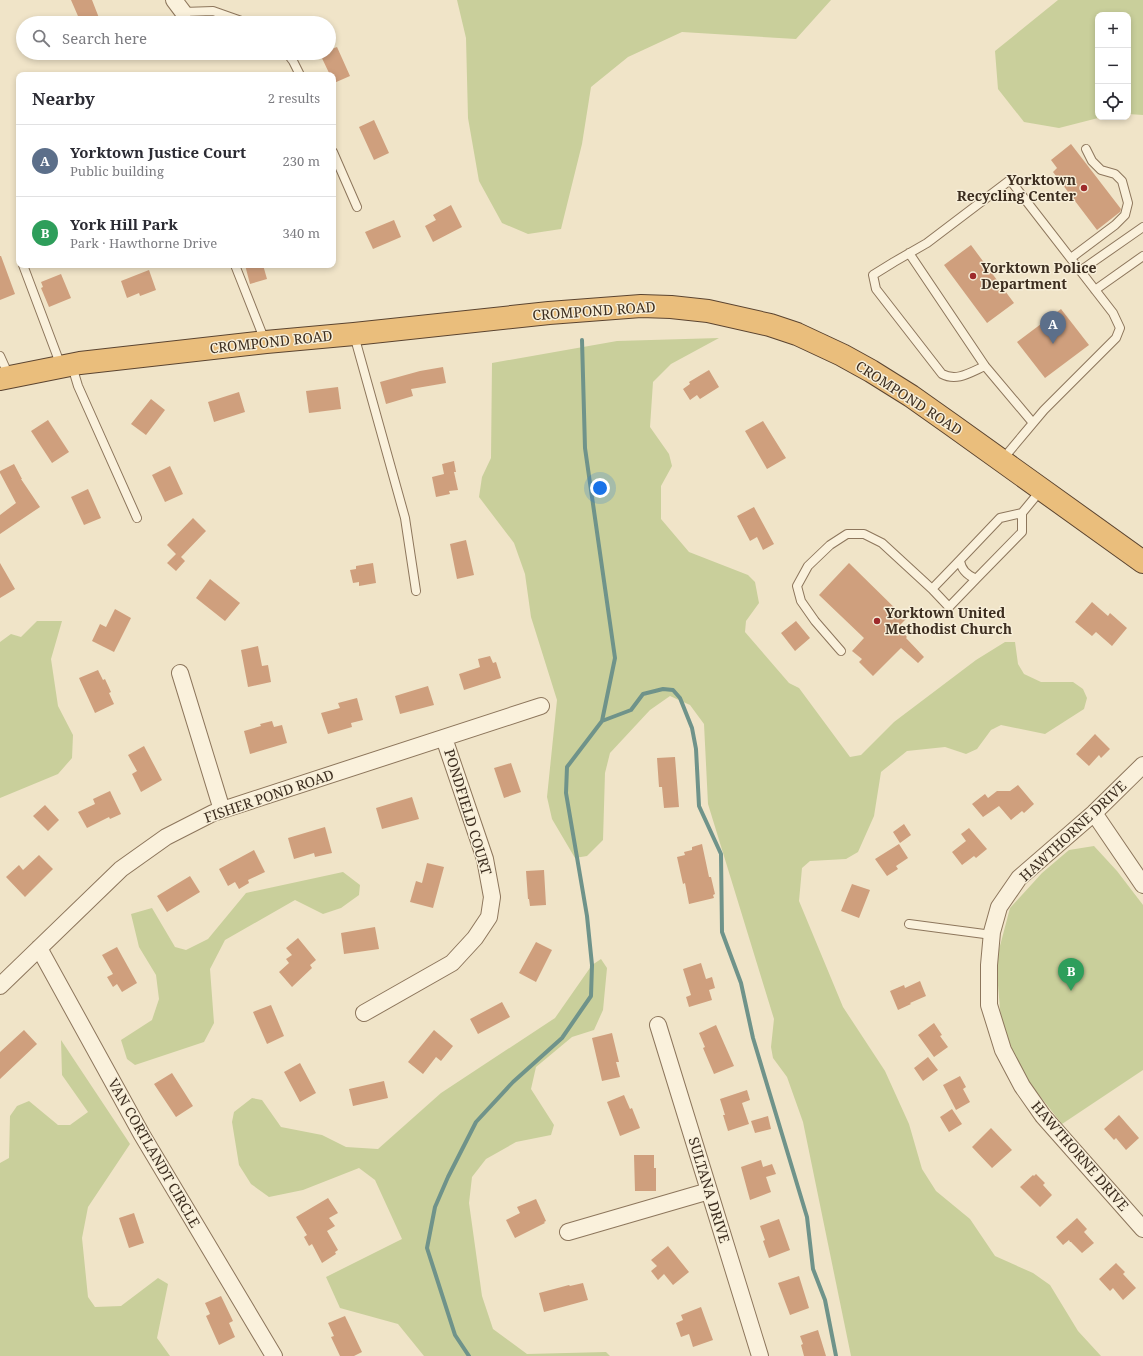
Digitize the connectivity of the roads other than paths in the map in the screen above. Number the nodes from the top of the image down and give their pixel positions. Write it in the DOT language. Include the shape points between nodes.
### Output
graph roads {
  1 [pos="179,6"];
  2 [pos="227,16"];
  3 [pos="292,60"];
  4 [pos="298,72"];
  5 [pos="1086,149"];
  6 [pos="336,159"];
  7 [pos="357,207"];
  8 [pos="1143,227"];
  9 [pos="909,253"];
  10 [pos="1143,256"];
  11 [pos="1071,258"];
  12 [pos="24,268"];
  13 [pos="236,268"];
  14 [pos="1080,271"];
  15 [pos="1095,290"];
  16 [pos="354,334"];
  17 [pos="266,342"];
  18 [pos="0,356"];
  19 [pos="66,366"];
  20 [pos="985,366"];
  21 [pos="5,378"];
  22 [pos="1034,423"];
  23 [pos="1002,461"];
  24 [pos="1042,489"];
  25 [pos="1022,513"];
  26 [pos="137,518"];
  27 [pos="960,560"];
  28 [pos="1143,562"];
  29 [pos="976,580"];
  30 [pos="932,588"];
  31 [pos="416,590"];
  32 [pos="841,651"];
  33 [pos="180,673"];
  34 [pos="541,706"];
  35 [pos="444,738"];
  36 [pos="1143,765"];
  37 [pos="222,810"];
  38 [pos="1094,813"];
  39 [pos="1143,885"];
  40 [pos="909,924"];
  41 [pos="992,935"];
  42 [pos="39,948"];
  43 [pos="0,986"];
  44 [pos="364,1013"];
  45 [pos="658,1025"];
  46 [pos="708,1191"];
  47 [pos="1143,1228"];
  48 [pos="568,1232"];
  49 [pos="274,1356"];
  50 [pos="760,1356"];
  1 -- 2 [label="lane" via="213,11"];
  3 -- 4 [label="lane"];
  5 -- 11 [label="lane" via="1092,161 1101,170 1115,174 1122,181 1128,203 1125,215 1115,225"];
  6 -- 7 [label="lane"];
  8 -- 14 [label="lane"];
  9 -- 11 [label="lane" via="937,236 1010,180"];
  9 -- 20 [label="lane"];
  9 -- 20 [label="lane" via="873,275 876,289 942,374 960,377"];
  10 -- 15 [label="lane"];
  11 -- 14 [label="lane"];
  12 -- 19 [label="lane"];
  13 -- 17 [label="lane"];
  14 -- 15 [label="lane"];
  15 -- 22 [label="lane" via="1113,313 1120,328 1116,338"];
  16 -- 17 [label="highway, CROMPOND ROAD"];
  16 -- 23 [label="highway, CROMPOND ROAD" via="620,306 671,306 742,318 797,334 848,358 911,396"];
  16 -- 31 [label="lane" via="405,518"];
  17 -- 19 [label="highway, CROMPOND ROAD"];
  18 -- 21 [label="lane"];
  19 -- 21 [label="highway, CROMPOND ROAD"];
  19 -- 26 [label="lane" via="78,386"];
  20 -- 22 [label="lane"];
  22 -- 23 [label="lane"];
  23 -- 24 [label="highway, CROMPOND ROAD"];
  24 -- 25 [label="lane"];
  24 -- 28 [label="highway, CROMPOND ROAD"];
  25 -- 27 [label="lane" via="1000,518"];
  25 -- 29 [label="lane" via="1022,532"];
  27 -- 29 [label="lane" via="960,567"];
  27 -- 30 [label="lane"];
  29 -- 30 [label="lane" via="950,607"];
  30 -- 32 [label="lane" via="882,543 864,534 847,534 830,545 808,566 797,586 801,601"];
  33 -- 37 [label="street"];
  34 -- 35 [label="street, FISHER POND ROAD"];
  35 -- 37 [label="street, FISHER POND ROAD"];
  35 -- 44 [label="street, PONDFIELD COURT" via="485,859 492,897 489,917 475,938 452,963"];
  36 -- 38 [label="street, HAWTHORNE DRIVE"];
  37 -- 42 [label="street, FISHER POND ROAD" via="166,837 121,869"];
  38 -- 39 [label="street"];
  38 -- 41 [label="street, HAWTHORNE DRIVE" via="1019,878 998,907"];
  40 -- 41 [label="lane"];
  41 -- 47 [label="street, HAWTHORNE DRIVE" via="989,965 990,1005 1003,1050 1043,1116"];
  42 -- 43 [label="street, FISHER POND ROAD"];
  42 -- 49 [label="street, VAN CORTLANDT CIRCLE" via="142,1136"];
  45 -- 46 [label="street, SULTANA DRIVE"];
  46 -- 48 [label="street"];
  46 -- 50 [label="street, SULTANA DRIVE"];
}
